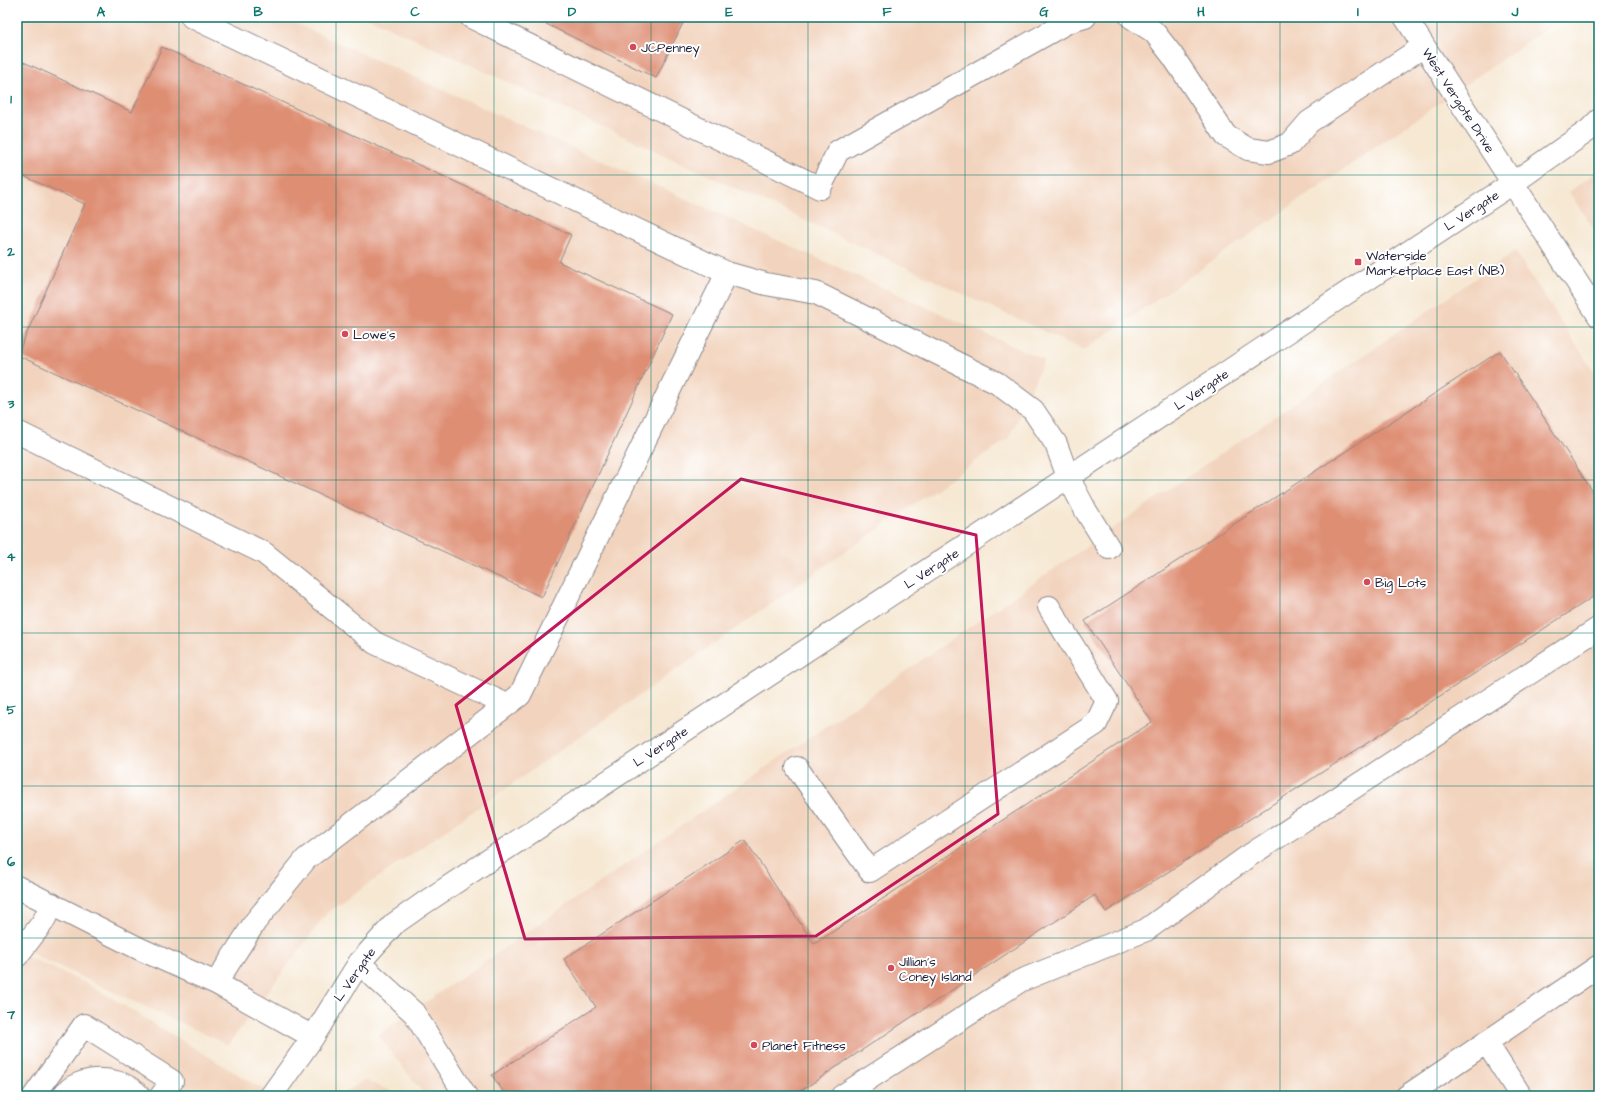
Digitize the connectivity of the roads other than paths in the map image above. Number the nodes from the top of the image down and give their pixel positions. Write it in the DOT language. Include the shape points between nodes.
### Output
graph roads {
  1 [pos="192,17"];
  2 [pos="470,17"];
  3 [pos="1085,17"];
  4 [pos="1130,17"];
  5 [pos="1405,17"];
  6 [pos="1424,46"];
  7 [pos="1596,129"];
  8 [pos="1513,183"];
  9 [pos="727,272"];
  10 [pos="1599,316"];
  11 [pos="17,432"];
  12 [pos="1068,478"];
  13 [pos="1109,548"];
  14 [pos="1049,607"];
  15 [pos="1599,628"];
  16 [pos="507,705"];
  17 [pos="797,768"];
  18 [pos="17,887"];
  19 [pos="52,904"];
  20 [pos="17,956"];
  21 [pos="358,963"];
  22 [pos="1599,966"];
  23 [pos="216,983"];
  24 [pos="313,1037"];
  25 [pos="1486,1042"];
  26 [pos="34,1096"];
  27 [pos="63,1096"];
  28 [pos="139,1096"];
  29 [pos="162,1096"];
  30 [pos="271,1096"];
  31 [pos="466,1096"];
  32 [pos="842,1096"];
  33 [pos="1407,1096"];
  34 [pos="1521,1096"];
  1 -- 9 [label="street"];
  2 -- 3 [label="street" via="820,188 838,151 1068,22"];
  4 -- 6 [label="street" via="1154,32 1226,136 1248,149 1269,152 1290,144 1309,122"];
  5 -- 6 [label="street, West Vergote Drive"];
  6 -- 8 [label="street, West Vergote Drive"];
  7 -- 8 [label="street"];
  8 -- 10 [label="street, L Vergate"];
  8 -- 12 [label="street, L Vergate"];
  9 -- 12 [label="street" via="766,284 816,293 997,383 1033,410 1056,444"];
  9 -- 16 [label="street" via="520,695"];
  11 -- 16 [label="street" via="264,553 375,643"];
  12 -- 13 [label="street"];
  12 -- 21 [label="street, L Vergate" via="424,903 394,924"];
  14 -- 17 [label="street" via="1107,701 1096,724 870,871"];
  15 -- 32 [label="street" via="1248,857 1146,930 1020,982"];
  16 -- 23 [label="street" via="306,859 254,922"];
  18 -- 19 [label="street"];
  19 -- 20 [label="street" via="43,922"];
  19 -- 23 [label="street" via="140,949"];
  21 -- 24 [label="street, L Vergate"];
  21 -- 31 [label="street" via="414,1013"];
  22 -- 25 [label="street"];
  23 -- 24 [label="street"];
  24 -- 30 [label="street, L Vergate"];
  25 -- 33 [label="street"];
  25 -- 34 [label="street"];
  26 -- 29 [label="street" via="84,1025 172,1081"];
  27 -- 28 [label="street" via="73,1085 86,1080 99,1080 132,1088"];
}
